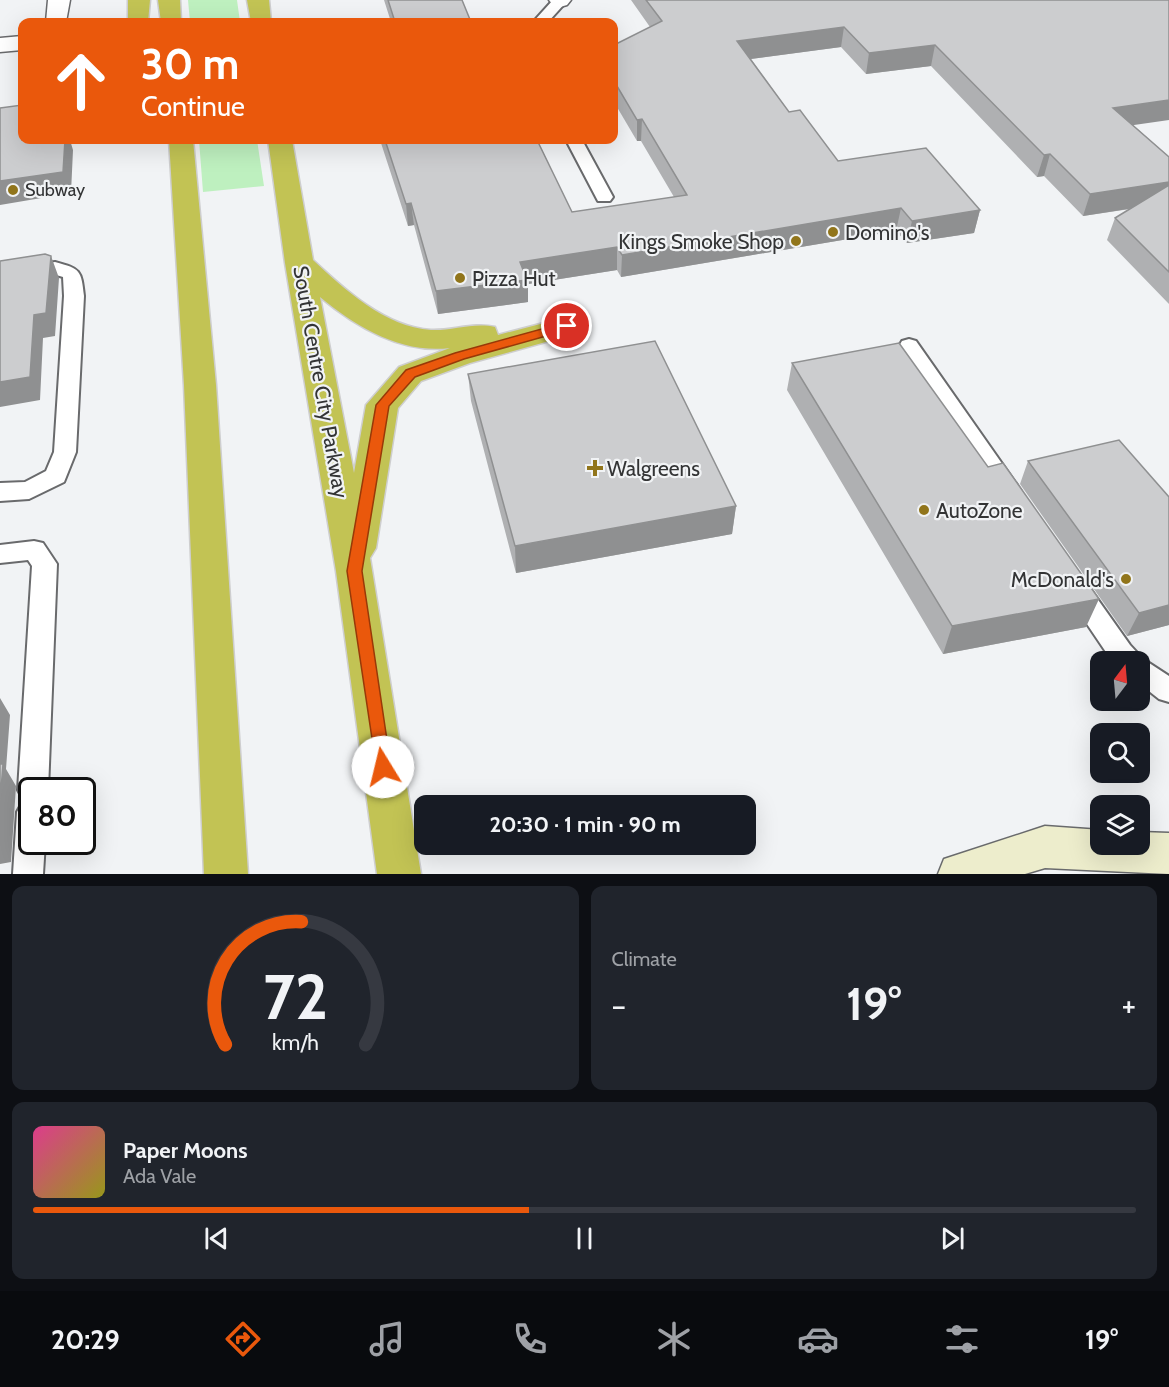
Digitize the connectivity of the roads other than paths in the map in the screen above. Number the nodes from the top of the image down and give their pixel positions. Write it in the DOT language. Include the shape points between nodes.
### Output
graph roads {
  1 [pos="59,0"];
  2 [pos="139,0"];
  3 [pos="169,0"];
  4 [pos="258,0"];
  5 [pos="560,1"];
  6 [pos="57,18"];
  7 [pos="138,18"];
  8 [pos="171,18"];
  9 [pos="260,18"];
  10 [pos="544,18"];
  11 [pos="18,43"];
  12 [pos="0,45"];
  13 [pos="176,144"];
  14 [pos="281,144"];
  15 [pos="576,144"];
  16 [pos="604,197"];
  17 [pos="299,263"];
  18 [pos="0,275"];
  19 [pos="909,346"];
  20 [pos="0,492"];
  21 [pos="1020,506"];
  22 [pos="0,554"];
  23 [pos="1060,565"];
  24 [pos="354,571"];
  25 [pos="1120,651"];
  26 [pos="1150,677"];
  27 [pos="1169,692"];
  28 [pos="34,777"];
  29 [pos="1169,854"];
  30 [pos="29,855"];
  31 [pos="28,874"];
  32 [pos="226,874"];
  33 [pos="399,874"];
  34 [pos="960,874"];
  1 -- 6 [label="street"];
  2 -- 7 [label="highway"];
  3 -- 8 [label="highway"];
  4 -- 9 [label="highway"];
  5 -- 10 [label="lane"];
  11 -- 12 [label="street"];
  13 -- 32 [label="highway" via="200,385"];
  14 -- 17 [label="highway, South Centre City Parkway"];
  15 -- 16 [label="lane"];
  17 -- 24 [label="highway, South Centre City Parkway"];
  17 -- 24 [label="highway" via="335,297 378,325 425,339 567,326 410,374 382,405"];
  18 -- 20 [label="lane" via="55,268 72,274 75,296 65,452 56,476 28,490"];
  19 -- 21 [label="lane"];
  22 -- 28 [label="lane" via="34,550 45,564"];
  23 -- 25 [label="lane"];
  24 -- 33 [label="highway, South Centre City Parkway"];
  26 -- 27 [label="lane"];
  29 -- 34 [label="main road" via="1045,848"];
  30 -- 31 [label="lane"];
}
